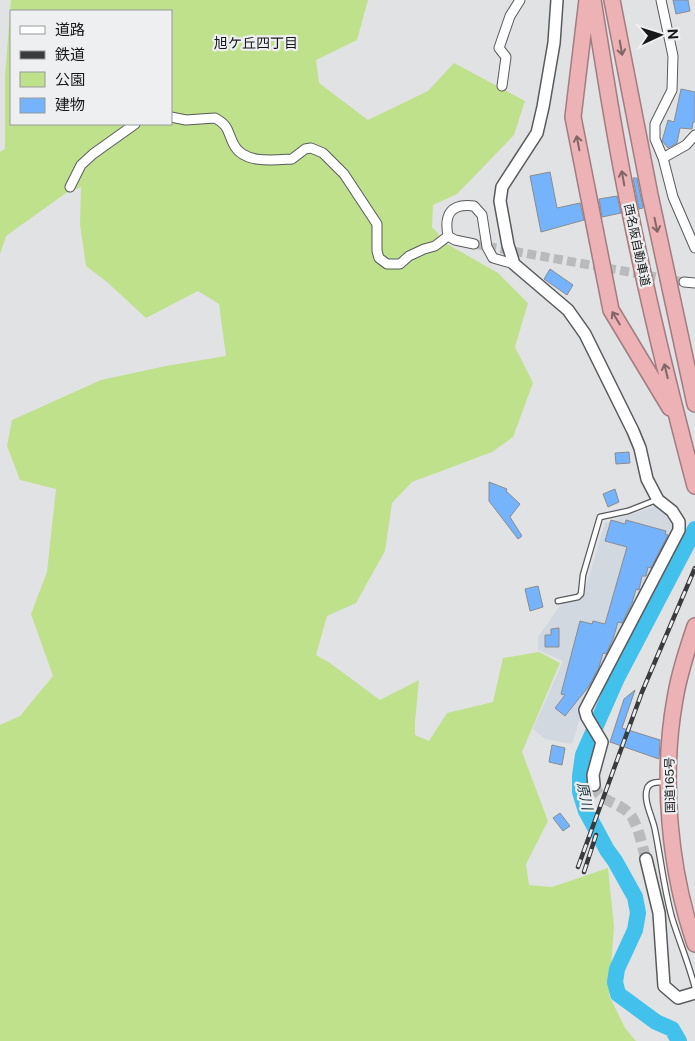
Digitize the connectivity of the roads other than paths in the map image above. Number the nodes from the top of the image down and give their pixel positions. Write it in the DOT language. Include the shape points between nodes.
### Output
graph roads {
  1 [pos="520,0"];
  2 [pos="557,0"];
  3 [pos="587,0"];
  4 [pos="593,0"];
  5 [pos="612,0"];
  6 [pos="661,0"];
  7 [pos="502,86"];
  8 [pos="172,116"];
  9 [pos="134,125"];
  10 [pos="695,135"];
  11 [pos="663,158"];
  12 [pos="70,187"];
  13 [pos="448,236"];
  14 [pos="474,244"];
  15 [pos="695,248"];
  16 [pos="514,264"];
  17 [pos="684,282"];
  18 [pos="695,283"];
  19 [pos="695,404"];
  20 [pos="677,420"];
  21 [pos="695,486"];
  22 [pos="658,500"];
  23 [pos="558,601"];
  24 [pos="695,626"];
  25 [pos="668,782"];
  26 [pos="594,785"];
  27 [pos="646,858"];
  28 [pos="695,944"];
  29 [pos="695,988"];
  30 [pos="695,994"];
  1 -- 7 [label="street" via="510,16 499,48 506,57"];
  2 -- 16 [label="street" via="554,43 537,133 502,187 500,201"];
  20 -- 3 [label="highway, one-way" via="611,310 573,117"];
  20 -- 4 [label="highway, 西名阪自動車道, one-way" via="628,202"];
  5 -- 19 [label="highway, 西名阪自動車道, one-way"];
  6 -- 11 [label="street" via="673,56 672,90 655,124 655,139"];
  8 -- 13 [label="street" via="186,120 215,118 228,128 239,152 253,159 292,159 305,148 323,153 344,174 377,224 377,251 388,264 400,264"];
  9 -- 12 [label="street" via="80,165"];
  10 -- 11 [label="street" via="686,145"];
  11 -- 15 [label="street" via="673,197"];
  13 -- 14 [label="street"];
  13 -- 16 [label="street" via="446,223 454,209 462,205 474,206 482,215 487,246 493,258"];
  16 -- 22 [label="street" via="568,310 585,334 633,431"];
  17 -- 18 [label="street"];
  20 -- 21 [label="highway, 西名阪自動車道"];
  22 -- 23 [label="lane" via="628,512 600,517 583,575 581,594"];
  22 -- 26 [label="street" via="672,511 679,522 679,530 584,710 602,742 593,775"];
  24 -- 25 [label="highway, 国道165号" via="675,699"];
  25 -- 28 [label="highway, 国道165号" via="680,887"];
  25 -- 29 [label="lane" via="652,783 647,788 646,798 672,917"];
  27 -- 30 [label="street" via="659,913 664,986 678,998"];
}
